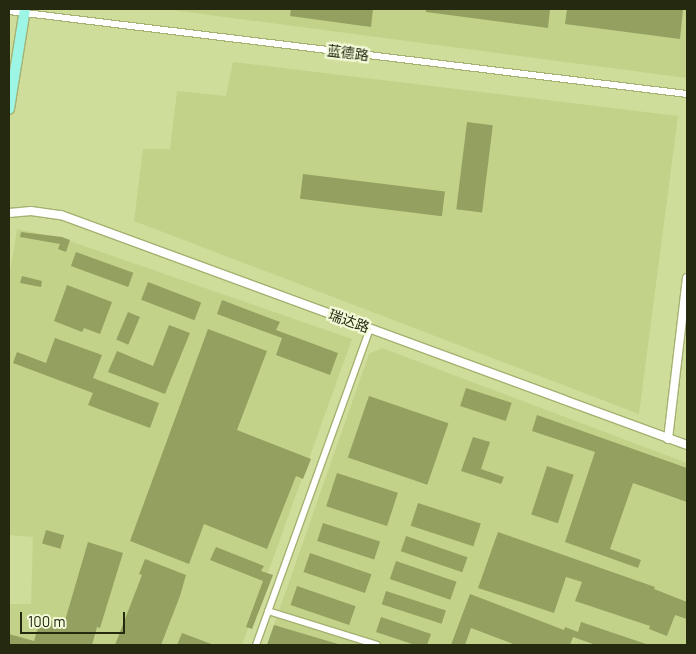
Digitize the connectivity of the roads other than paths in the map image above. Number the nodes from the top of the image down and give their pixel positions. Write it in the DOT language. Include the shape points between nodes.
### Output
graph roads {
  1 [pos="9,11"];
  2 [pos="24,11"];
  3 [pos="687,94"];
  4 [pos="9,109"];
  5 [pos="9,212"];
  6 [pos="687,278"];
  7 [pos="370,329"];
  8 [pos="668,439"];
  9 [pos="687,445"];
  10 [pos="268,611"];
  11 [pos="256,645"];
  12 [pos="377,645"];
  1 -- 2 [label="street, 蓝德路"];
  2 -- 3 [label="street, 蓝德路"];
  2 -- 4 [label="main road"];
  5 -- 7 [label="street, 瑞达路" via="61,215"];
  6 -- 8 [label="street"];
  7 -- 8 [label="street, 瑞达路"];
  7 -- 10 [label="street"];
  8 -- 9 [label="street, 瑞达路"];
  10 -- 11 [label="street"];
  10 -- 12 [label="street"];
}
